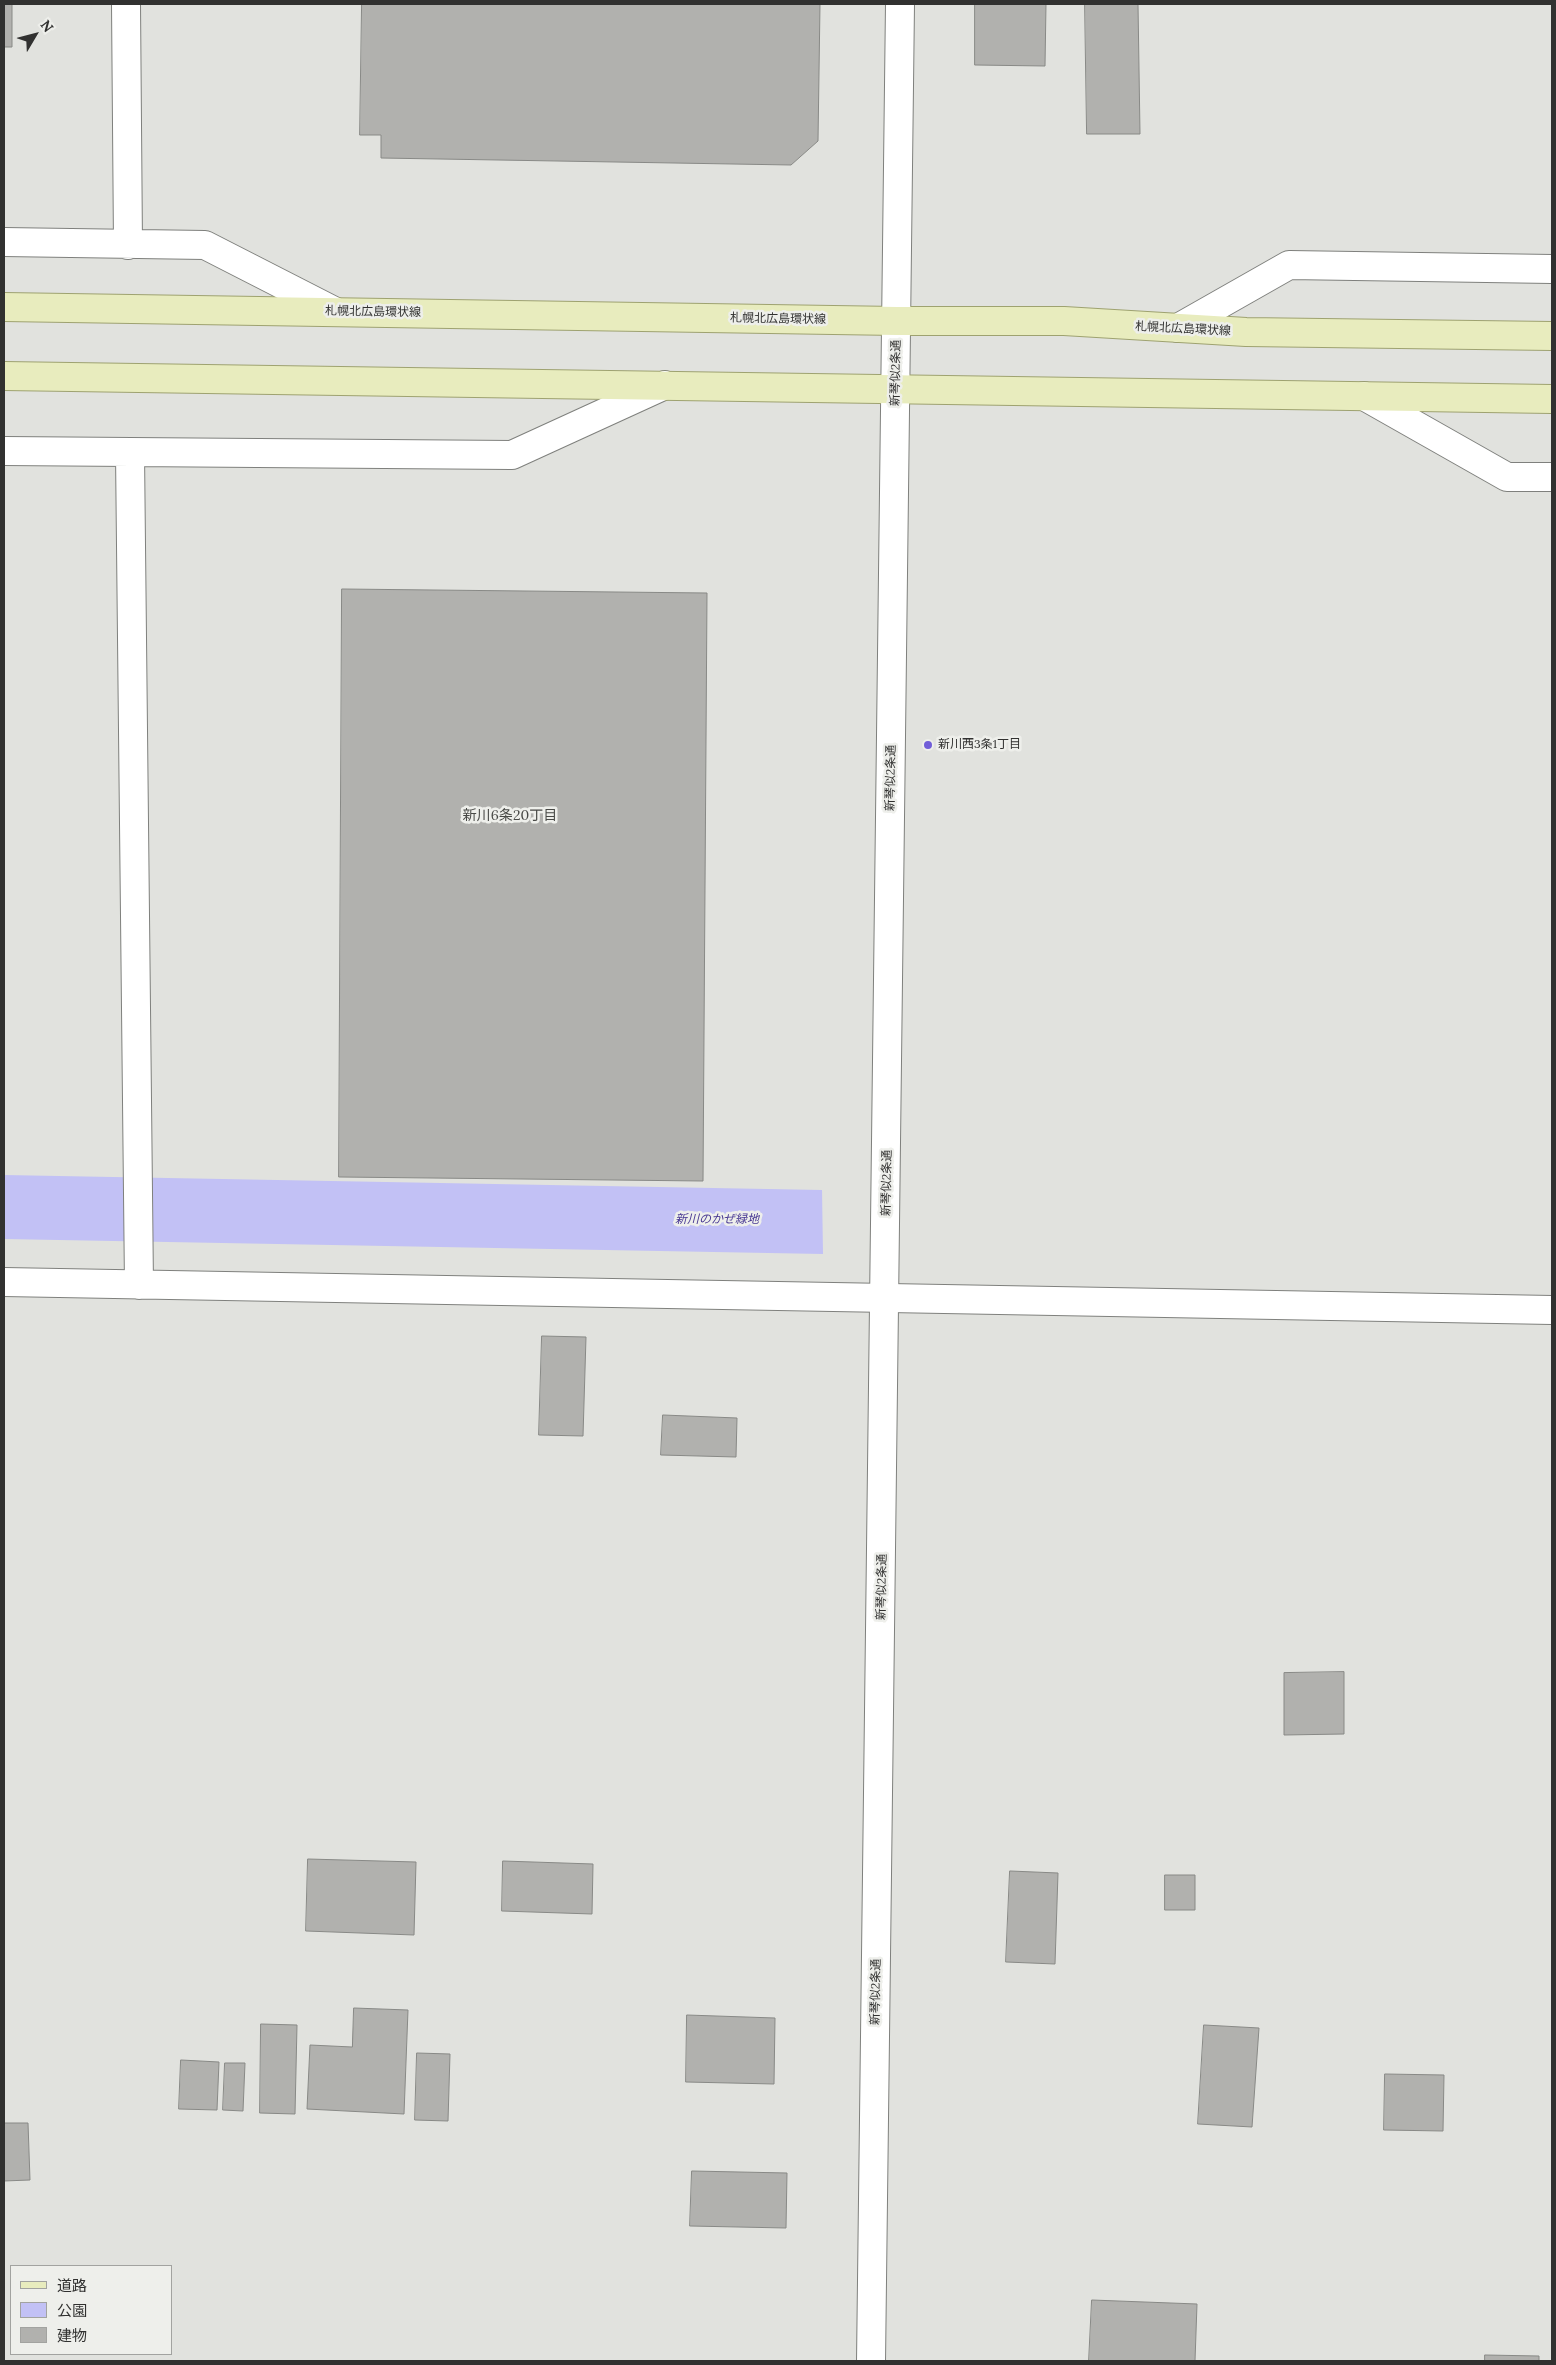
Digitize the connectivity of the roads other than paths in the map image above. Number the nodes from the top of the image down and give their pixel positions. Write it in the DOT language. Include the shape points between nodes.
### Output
graph roads {
  1 [pos="126,4"];
  2 [pos="900,4"];
  3 [pos="4,242"];
  4 [pos="128,244"];
  5 [pos="1552,269"];
  6 [pos="4,307"];
  7 [pos="336,312"];
  8 [pos="897,321"];
  9 [pos="1178,328"];
  10 [pos="1552,336"];
  11 [pos="4,376"];
  12 [pos="665,385"];
  13 [pos="896,389"];
  14 [pos="1364,396"];
  15 [pos="1552,399"];
  16 [pos="4,451"];
  17 [pos="130,453"];
  18 [pos="1552,477"];
  19 [pos="4,1282"];
  20 [pos="139,1284"];
  21 [pos="886,1297"];
  22 [pos="1552,1310"];
  23 [pos="871,2361"];
  1 -- 4 [label="street"];
  2 -- 8 [label="street, 新琴似2条通"];
  3 -- 4 [label="street"];
  4 -- 7 [label="street" via="205,245"];
  5 -- 9 [label="street" via="1289,265"];
  6 -- 7 [label="main road, 札幌北広島環状線"];
  7 -- 8 [label="main road, 札幌北広島環状線"];
  8 -- 9 [label="main road, 札幌北広島環状線" via="1064,321"];
  8 -- 13 [label="street, 新琴似2条通"];
  9 -- 10 [label="main road, 札幌北広島環状線"];
  11 -- 12 [label="main road"];
  12 -- 13 [label="main road"];
  12 -- 17 [label="street" via="512,455"];
  13 -- 14 [label="main road"];
  13 -- 21 [label="street, 新琴似2条通"];
  14 -- 15 [label="main road"];
  14 -- 18 [label="street" via="1507,477"];
  16 -- 17 [label="street"];
  17 -- 20 [label="street"];
  19 -- 20 [label="street"];
  20 -- 21 [label="street"];
  21 -- 22 [label="street"];
  21 -- 23 [label="street, 新琴似2条通"];
}
